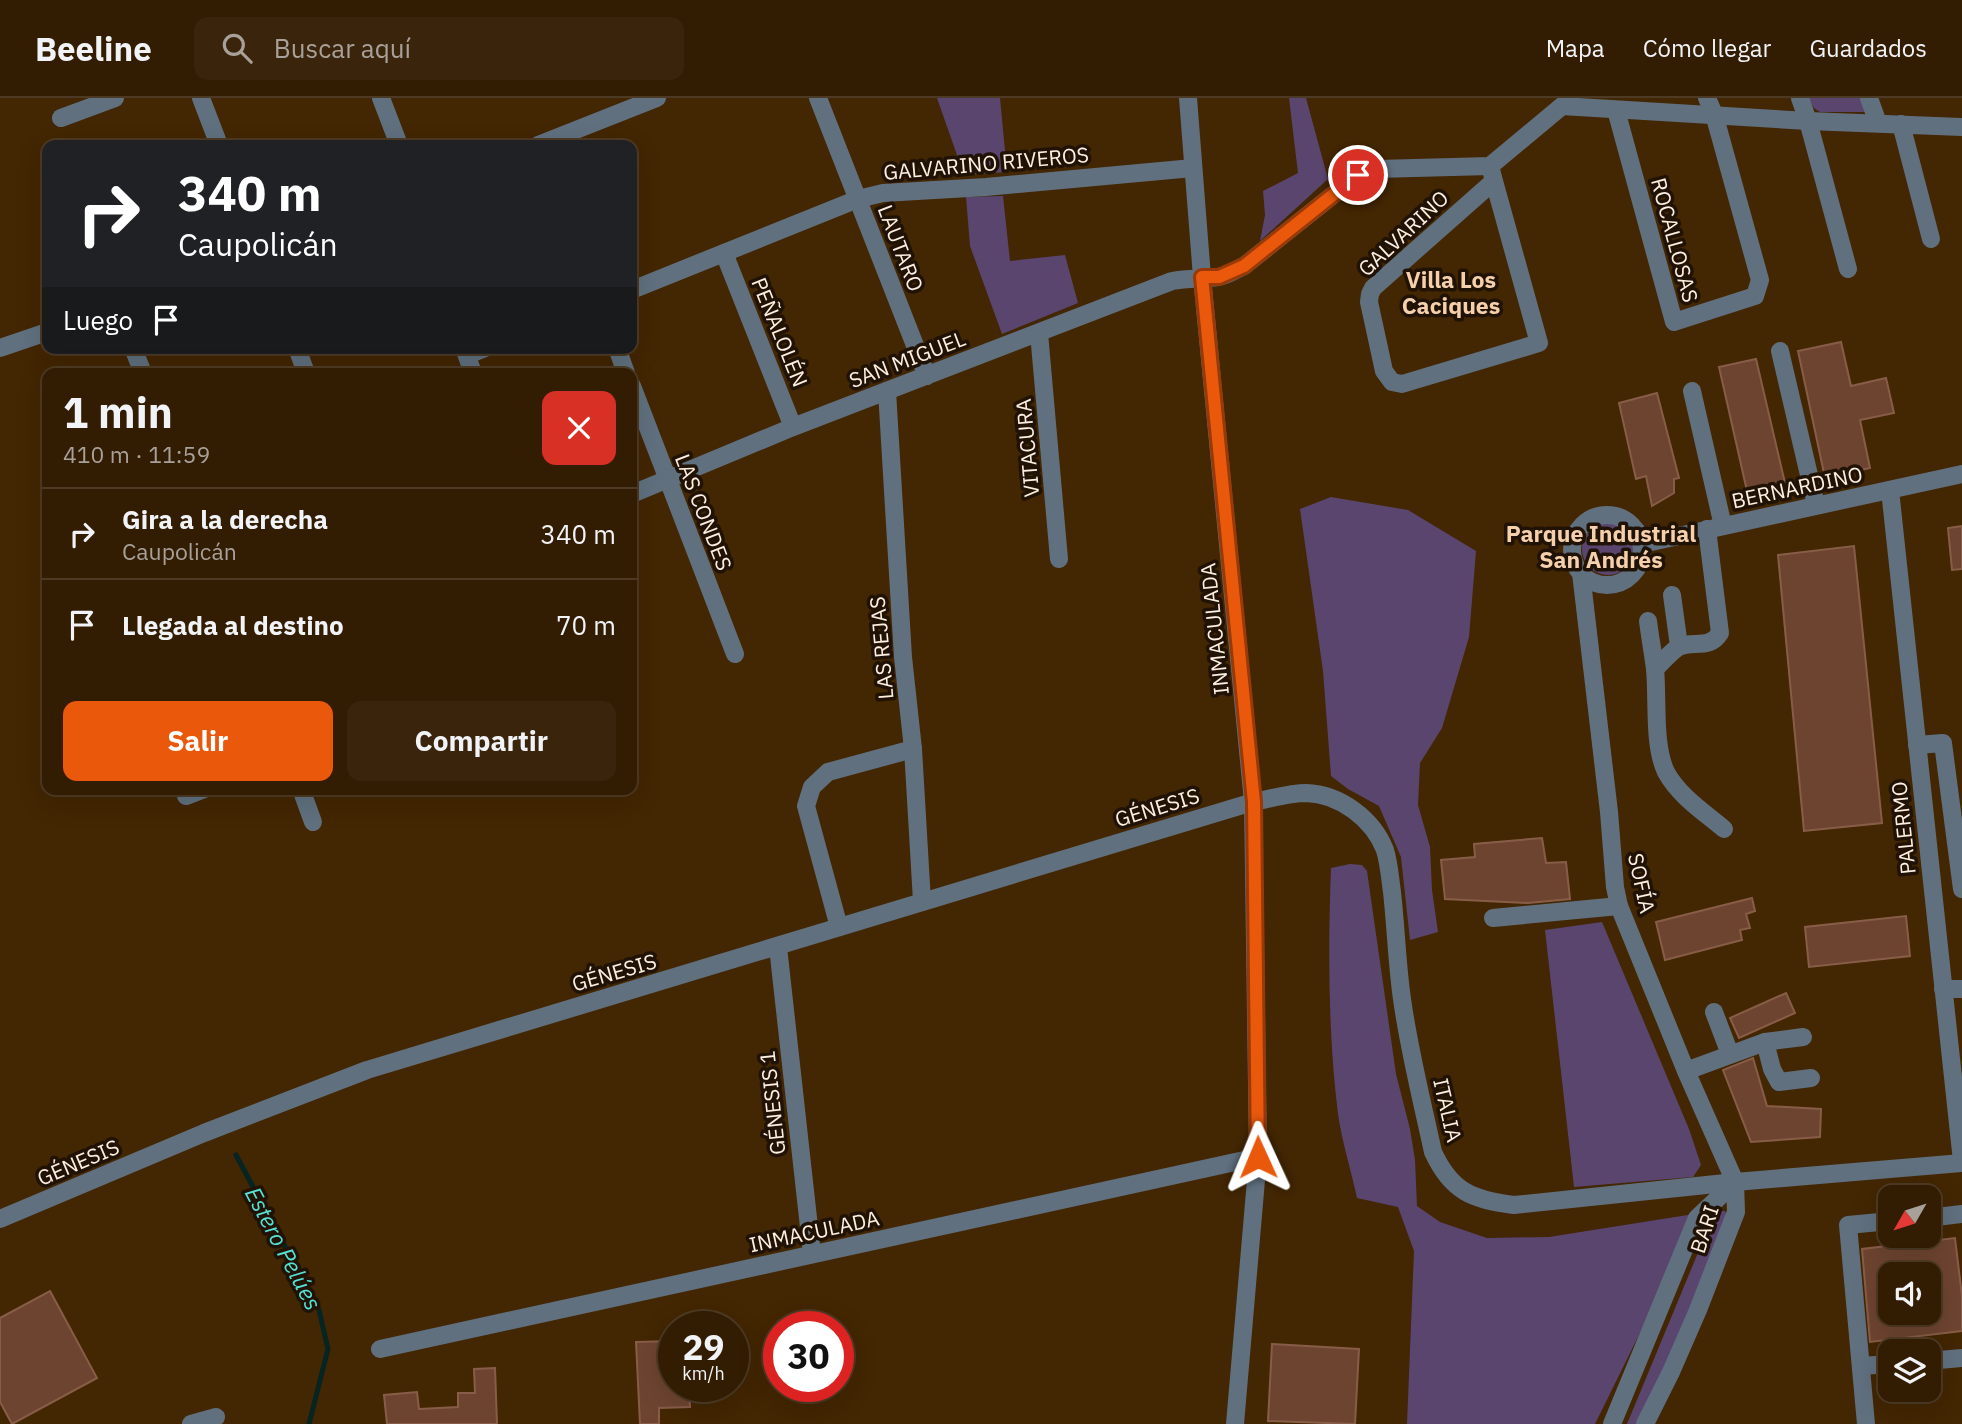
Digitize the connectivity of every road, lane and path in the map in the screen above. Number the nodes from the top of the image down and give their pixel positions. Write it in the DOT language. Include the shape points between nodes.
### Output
graph roads {
  1 [pos="115,98"];
  2 [pos="201,98"];
  3 [pos="381,98"];
  4 [pos="657,98"];
  5 [pos="818,98"];
  6 [pos="1188,98"];
  7 [pos="1800,98"];
  8 [pos="1869,98"];
  9 [pos="1564,102"];
  10 [pos="1711,106"];
  11 [pos="1616,110"];
  12 [pos="61,118"];
  13 [pos="1808,121"];
  14 [pos="1878,123"];
  15 [pos="1901,124"];
  16 [pos="1962,127"];
  17 [pos="217,140"];
  18 [pos="397,140"];
  19 [pos="551,140"];
  20 [pos="1193,168"];
  21 [pos="1492,174"];
  22 [pos="858,199"];
  23 [pos="1931,239"];
  24 [pos="724,253"];
  25 [pos="1848,269"];
  26 [pos="1202,277"];
  27 [pos="637,288"];
  28 [pos="1039,333"];
  29 [pos="42,334"];
  30 [pos="0,348"];
  31 [pos="1780,351"];
  32 [pos="926,376"];
  33 [pos="887,391"];
  34 [pos="1692,391"];
  35 [pos="637,399"];
  36 [pos="793,428"];
  37 [pos="1962,474"];
  38 [pos="667,479"];
  39 [pos="1890,490"];
  40 [pos="637,492"];
  41 [pos="1816,505"];
  42 [pos="1715,528"];
  43 [pos="1642,544"];
  44 [pos="1059,559"];
  45 [pos="1581,573"];
  46 [pos="1672,595"];
  47 [pos="1648,621"];
  48 [pos="1679,646"];
  49 [pos="735,654"];
  50 [pos="1655,669"];
  51 [pos="1917,745"];
  52 [pos="913,749"];
  53 [pos="303,795"];
  54 [pos="1254,802"];
  55 [pos="313,822"];
  56 [pos="1724,828"];
  57 [pos="1932,886"];
  58 [pos="1961,886"];
  59 [pos="922,901"];
  60 [pos="1619,905"];
  61 [pos="1493,918"];
  62 [pos="839,927"];
  63 [pos="778,947"];
  64 [pos="1943,989"];
  65 [pos="1962,989"];
  66 [pos="1714,1012"];
  67 [pos="1803,1037"];
  68 [pos="1765,1042"];
  69 [pos="1730,1054"];
  70 [pos="1686,1070"];
  71 [pos="1811,1078"];
  72 [pos="1258,1157"];
  73 [pos="1962,1162"];
  74 [pos="1735,1182"];
  75 [pos="1962,1214"];
  76 [pos="1941,1216"];
  77 [pos="0,1219"];
  78 [pos="1878,1222"];
  79 [pos="812,1254"];
  80 [pos="380,1349"];
  81 [pos="1962,1358"];
  82 [pos="1941,1360"];
  83 [pos="1878,1365"];
  84 [pos="1860,1366"];
  85 [pos="216,1417"];
  86 [pos="191,1424"];
  87 [pos="1235,1424"];
  88 [pos="1612,1424"];
  89 [pos="1645,1424"];
  90 [pos="1866,1424"];
  1 -- 12 [label="street"];
  2 -- 17 [label="street"];
  3 -- 18 [label="street"];
  4 -- 19 [label="street"];
  5 -- 22 [label="street, LAUTARO"];
  6 -- 20 [label="street, INMACULADA"];
  7 -- 13 [label="street"];
  8 -- 14 [label="street"];
  9 -- 11 [label="street"];
  9 -- 21 [label="street"];
  10 -- 11 [label="street"];
  10 -- 11 [label="street, ROCALLOSAS" via="1760,280 1755,296 1674,322"];
  10 -- 13 [label="street"];
  13 -- 14 [label="street"];
  13 -- 25 [label="street"];
  14 -- 15 [label="street"];
  15 -- 16 [label="street"];
  15 -- 23 [label="street"];
  20 -- 22 [label="street, GALVARINO RIVEROS" via="883,192"];
  20 -- 26 [label="street, INMACULADA"];
  21 -- 21 [label="street, GALVARINO" via="1539,343 1402,384 1392,382 1384,371 1370,294"];
  21 -- 26 [label="street, SAN MIGUEL" via="1367,171 1244,266 1219,277"];
  22 -- 24 [label="street, GALVARINO RIVEROS"];
  22 -- 32 [label="street, LAUTARO"];
  24 -- 27 [label="street, GALVARINO RIVEROS"];
  24 -- 36 [label="street, PEÑALOLÉN"];
  26 -- 28 [label="street, SAN MIGUEL" via="1172,281"];
  26 -- 54 [label="street, INMACULADA"];
  28 -- 32 [label="street, SAN MIGUEL"];
  28 -- 44 [label="street, VITACURA"];
  29 -- 30 [label="street"];
  31 -- 41 [label="street"];
  32 -- 33 [label="street, SAN MIGUEL"];
  33 -- 36 [label="street, SAN MIGUEL"];
  33 -- 52 [label="street, LAS REJAS"];
  34 -- 42 [label="street"];
  35 -- 38 [label="street, LAS CONDES"];
  36 -- 38 [label="street, SAN MIGUEL"];
  37 -- 39 [label="street, BERNARDINO"];
  38 -- 40 [label="street, SAN MIGUEL"];
  38 -- 49 [label="street, LAS CONDES"];
  39 -- 41 [label="street, BERNARDINO"];
  39 -- 51 [label="street, PALERMO"];
  41 -- 42 [label="street, BERNARDINO"];
  42 -- 43 [label="street, BERNARDINO"];
  42 -- 48 [label="street" via="1720,633 1711,643"];
  43 -- 45 [label="street" via="1639,566 1623,582 1601,584"];
  43 -- 45 [label="street" via="1638,533 1620,517 1598,516 1587,522 1574,540 1575,563"];
  45 -- 60 [label="street, SOFÍA"];
  46 -- 48 [label="street"];
  47 -- 50 [label="street"];
  48 -- 50 [label="street"];
  50 -- 56 [label="street" via="1660,756 1667,773 1693,804"];
  51 -- 57 [label="street, PALERMO"];
  51 -- 58 [label="street" via="1942,743"];
  52 -- 59 [label="street, LAS REJAS"];
  52 -- 62 [label="street" via="828,772 812,786 806,806"];
  53 -- 55 [label="street"];
  54 -- 59 [label="street, GÉNESIS"];
  54 -- 72 [label="street, INMACULADA"];
  54 -- 74 [label="street, ITALIA" via="1305,793 1334,799 1360,815 1384,848 1404,1009 1433,1152 1459,1189 1491,1202 1514,1205"];
  57 -- 58 [label="street"];
  57 -- 64 [label="street, PALERMO"];
  59 -- 62 [label="street, GÉNESIS"];
  60 -- 61 [label="street"];
  60 -- 70 [label="street, SOFÍA"];
  62 -- 63 [label="street, GÉNESIS"];
  63 -- 77 [label="street, GÉNESIS" via="367,1070"];
  63 -- 79 [label="street, GÉNESIS 1"];
  64 -- 65 [label="street"];
  64 -- 73 [label="street, PALERMO"];
  66 -- 69 [label="street"];
  67 -- 68 [label="street"];
  68 -- 69 [label="street"];
  68 -- 71 [label="street" via="1779,1082"];
  69 -- 70 [label="street"];
  70 -- 74 [label="street, SOFÍA"];
  72 -- 79 [label="street, INMACULADA"];
  72 -- 87 [label="street, INMACULADA"];
  73 -- 74 [label="street, ITALIA"];
  74 -- 88 [label="street, BARI" via="1697,1218"];
  74 -- 89 [label="street, BARI" via="1736,1212 1698,1310"];
  75 -- 76 [label="street"];
  78 -- 84 [label="street" via="1848,1225"];
  79 -- 80 [label="street, INMACULADA"];
  81 -- 82 [label="street"];
  83 -- 84 [label="street"];
  84 -- 90 [label="street"];
  85 -- 86 [label="street"];
}
